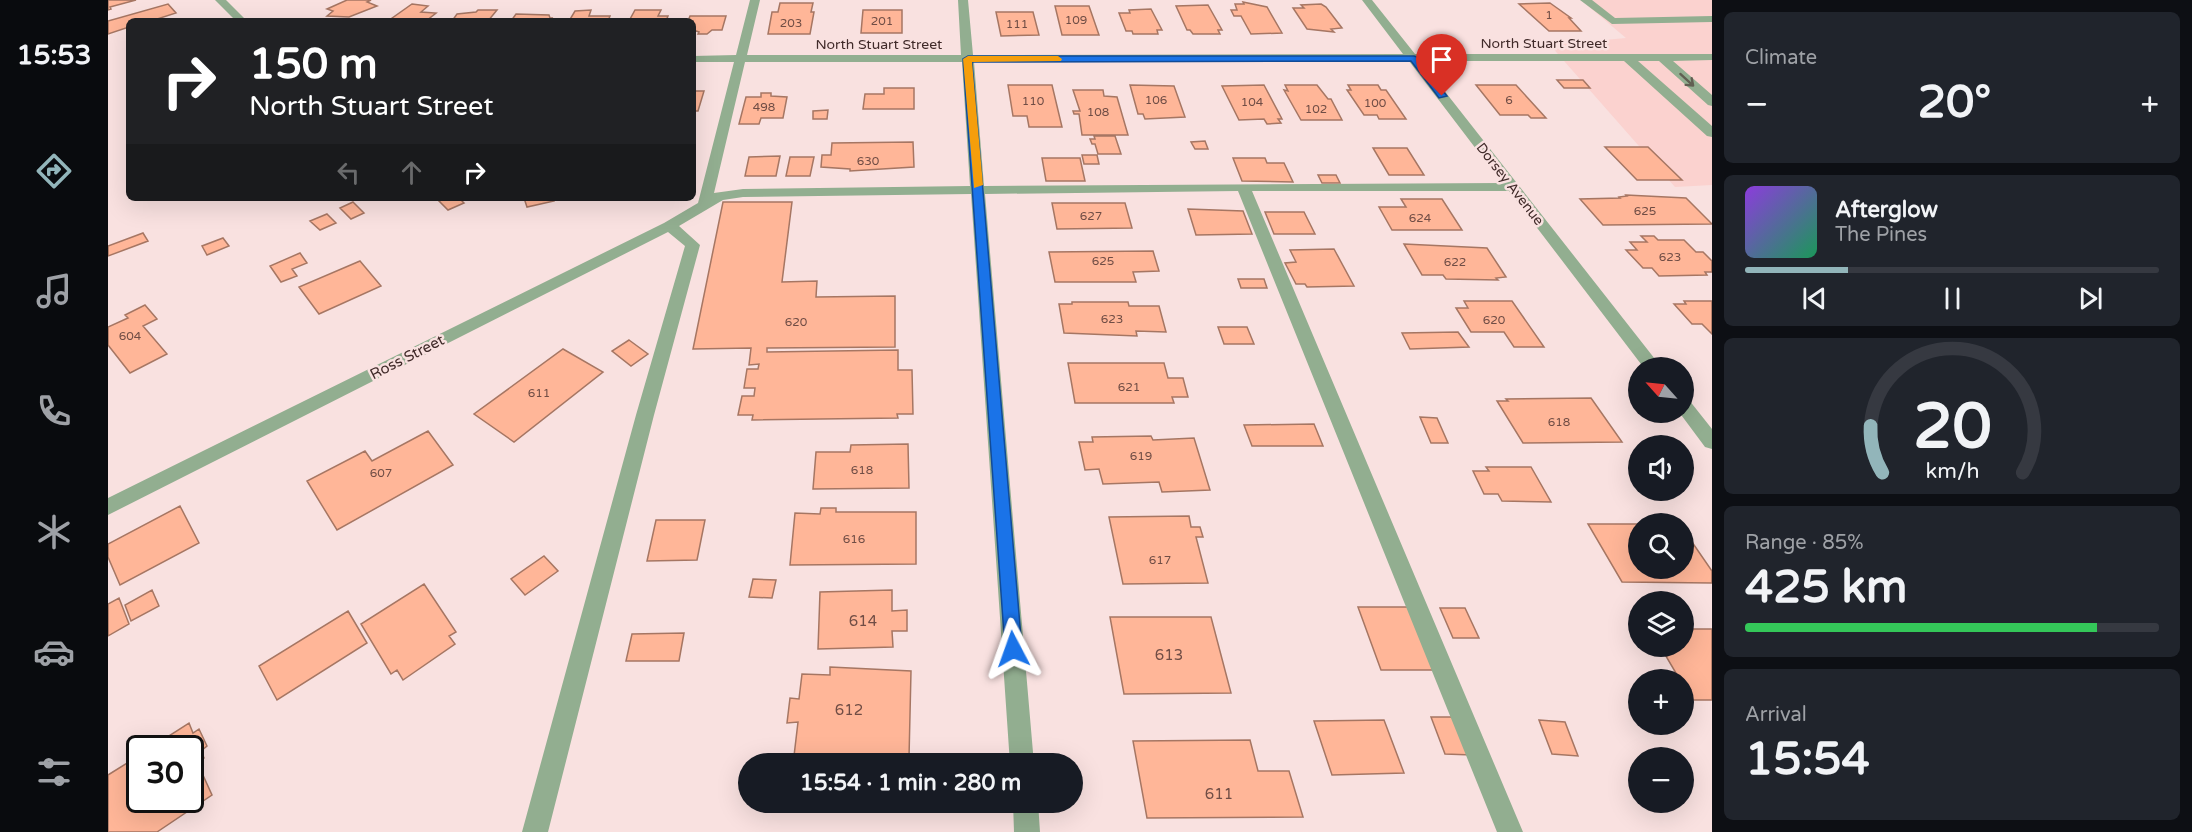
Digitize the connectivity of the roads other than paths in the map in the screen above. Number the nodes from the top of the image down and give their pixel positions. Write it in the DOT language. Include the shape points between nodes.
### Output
graph roads {
  1 [pos="220,0"];
  2 [pos="755,0"];
  3 [pos="963,0"];
  4 [pos="1367,0"];
  5 [pos="1585,0"];
  6 [pos="239,18"];
  7 [pos="1712,19"];
  8 [pos="1663,57"];
  9 [pos="1712,57"];
  10 [pos="1628,58"];
  11 [pos="696,59"];
  12 [pos="739,59"];
  13 [pos="968,59"];
  14 [pos="1414,59"];
  15 [pos="1712,102"];
  16 [pos="1712,133"];
  17 [pos="1243,187"];
  18 [pos="1513,187"];
  19 [pos="978,189"];
  20 [pos="705,203"];
  21 [pos="669,226"];
  22 [pos="1645,357"];
  23 [pos="1694,419"];
  24 [pos="1712,442"];
  25 [pos="108,507"];
  26 [pos="1021,753"];
  27 [pos="1026,813"];
  28 [pos="535,832"];
  29 [pos="1027,832"];
  30 [pos="1510,832"];
  1 -- 6 [label="street"];
  2 -- 12 [label="street"];
  3 -- 13 [label="street"];
  4 -- 14 [label="street, Dorsey Avenue"];
  5 -- 7 [label="street" via="1612,21"];
  8 -- 9 [label="street, North Stuart Street"];
  8 -- 10 [label="street, North Stuart Street"];
  8 -- 15 [label="street, one-way"];
  10 -- 14 [label="street, North Stuart Street"];
  10 -- 16 [label="street"];
  11 -- 12 [label="street, North Stuart Street"];
  12 -- 13 [label="street, North Stuart Street"];
  12 -- 20 [label="street"];
  13 -- 14 [label="street, North Stuart Street"];
  13 -- 19 [label="street"];
  14 -- 18 [label="street, Dorsey Avenue"];
  17 -- 18 [label="street, Ross Street"];
  17 -- 19 [label="street, Ross Street"];
  17 -- 30 [label="street"];
  18 -- 22 [label="street, Dorsey Avenue"];
  19 -- 20 [label="street, Ross Street" via="743,193 719,196"];
  19 -- 26 [label="street"];
  20 -- 21 [label="street, Ross Street"];
  21 -- 25 [label="street, Ross Street"];
  21 -- 28 [label="street" via="693,245"];
  23 -- 24 [label="street"];
  27 -- 29 [label="street"];
}
